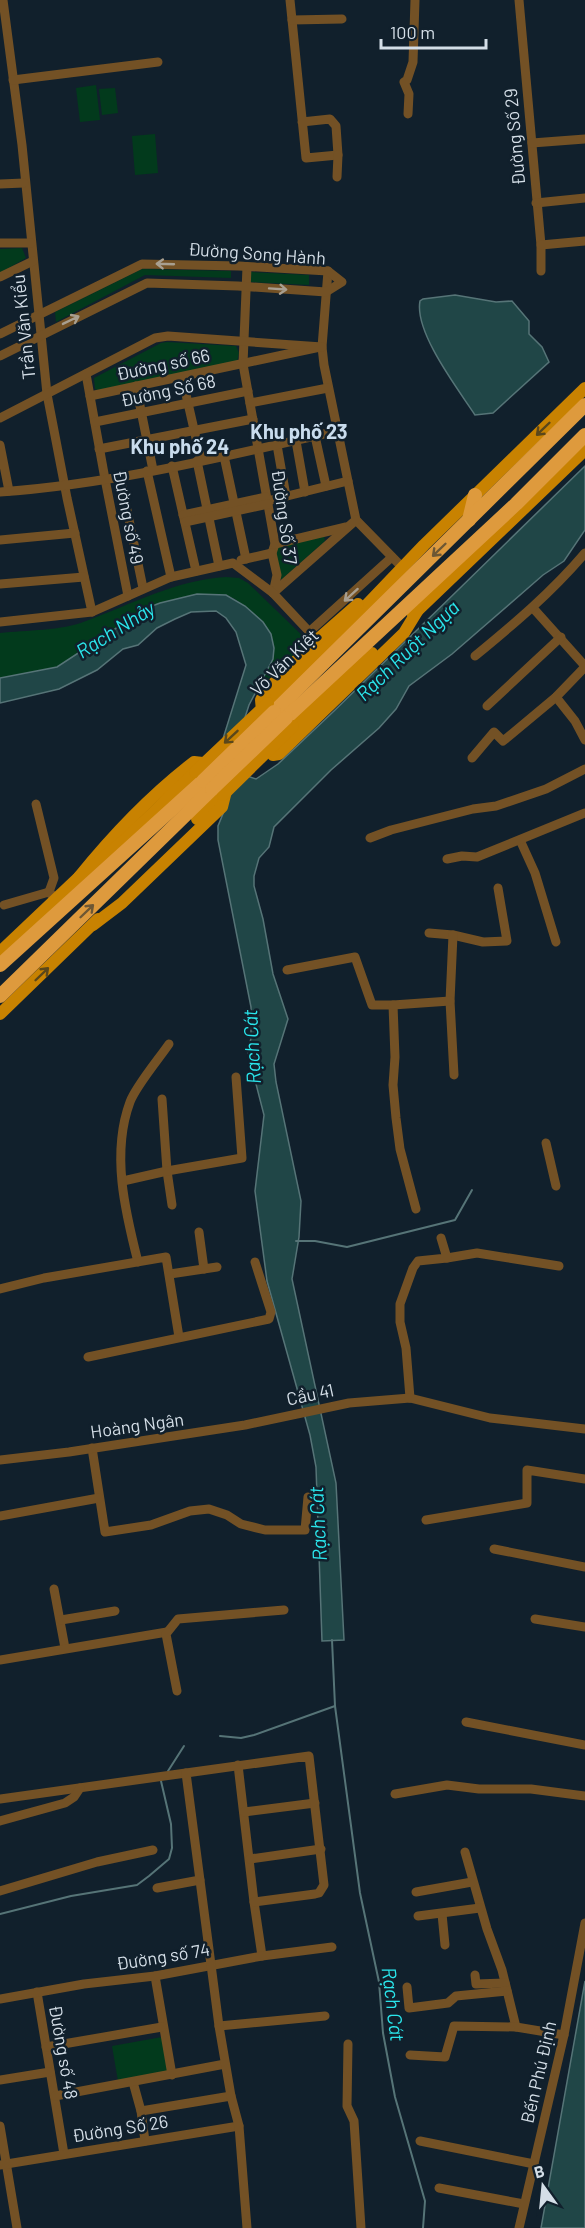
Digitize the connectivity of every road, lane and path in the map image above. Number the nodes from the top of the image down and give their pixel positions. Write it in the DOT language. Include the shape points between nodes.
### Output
graph roads {
  1 [pos="3,0"];
  2 [pos="290,0"];
  3 [pos="415,0"];
  4 [pos="519,0"];
  5 [pos="342,19"];
  6 [pos="292,20"];
  7 [pos="158,62"];
  8 [pos="13,80"];
  9 [pos="408,114"];
  10 [pos="302,122"];
  11 [pos="585,139"];
  12 [pos="532,143"];
  13 [pos="338,155"];
  14 [pos="337,177"];
  15 [pos="24,183"];
  16 [pos="0,184"];
  17 [pos="585,198"];
  18 [pos="536,203"];
  19 [pos="585,241"];
  20 [pos="0,243"];
  21 [pos="31,243"];
  22 [pos="541,245"];
  23 [pos="33,261"];
  24 [pos="247,267"];
  25 [pos="328,272"];
  26 [pos="541,272"];
  27 [pos="0,278"];
  28 [pos="247,287"];
  29 [pos="326,292"];
  30 [pos="38,314"];
  31 [pos="0,334"];
  32 [pos="40,335"];
  33 [pos="246,342"];
  34 [pos="322,347"];
  35 [pos="0,356"];
  36 [pos="243,364"];
  37 [pos="86,374"];
  38 [pos="182,376"];
  39 [pos="136,386"];
  40 [pos="328,388"];
  41 [pos="585,388"];
  42 [pos="248,391"];
  43 [pos="47,394"];
  44 [pos="90,396"];
  45 [pos="188,403"];
  46 [pos="250,403"];
  47 [pos="585,405"];
  48 [pos="141,413"];
  49 [pos="0,418"];
  50 [pos="253,419"];
  51 [pos="95,422"];
  52 [pos="194,430"];
  53 [pos="338,431"];
  54 [pos="585,435"];
  55 [pos="315,436"];
  56 [pos="147,440"];
  57 [pos="296,441"];
  58 [pos="0,445"];
  59 [pos="277,445"];
  60 [pos="99,449"];
  61 [pos="258,450"];
  62 [pos="585,450"];
  63 [pos="224,456"];
  64 [pos="199,461"];
  65 [pos="172,466"];
  66 [pos="150,470"];
  67 [pos="120,476"];
  68 [pos="105,479"];
  69 [pos="348,481"];
  70 [pos="326,486"];
  71 [pos="502,486"];
  72 [pos="65,487"];
  73 [pos="4,492"];
  74 [pos="304,492"];
  75 [pos="478,492"];
  76 [pos="286,496"];
  77 [pos="267,501"];
  78 [pos="516,504"];
  79 [pos="235,507"];
  80 [pos="208,513"];
  81 [pos="184,518"];
  82 [pos="514,518"];
  83 [pos="469,520"];
  84 [pos="352,523"];
  85 [pos="502,529"];
  86 [pos="75,533"];
  87 [pos="484,533"];
  88 [pos="0,540"];
  89 [pos="273,548"];
  90 [pos="585,553"];
  91 [pos="392,557"];
  92 [pos="246,559"];
  93 [pos="233,563"];
  94 [pos="219,566"];
  95 [pos="402,567"];
  96 [pos="196,571"];
  97 [pos="84,576"];
  98 [pos="171,577"];
  99 [pos="391,578"];
  100 [pos="0,584"];
  101 [pos="143,588"];
  102 [pos="273,593"];
  103 [pos="128,596"];
  104 [pos="533,608"];
  105 [pos="418,610"];
  106 [pos="92,612"];
  107 [pos="0,622"];
  108 [pos="313,636"];
  109 [pos="561,637"];
  110 [pos="475,656"];
  111 [pos="585,666"];
  112 [pos="556,697"];
  113 [pos="487,706"];
  114 [pos="280,715"];
  115 [pos="585,740"];
  116 [pos="472,758"];
  117 [pos="585,769"];
  118 [pos="208,784"];
  119 [pos="36,804"];
  120 [pos="585,813"];
  121 [pos="370,838"];
  122 [pos="520,840"];
  123 [pos="447,859"];
  124 [pos="79,877"];
  125 [pos="498,888"];
  126 [pos="52,896"];
  127 [pos="4,905"];
  128 [pos="93,925"];
  129 [pos="429,933"];
  130 [pos="453,935"];
  131 [pos="556,942"];
  132 [pos="0,952"];
  133 [pos="0,965"];
  134 [pos="287,970"];
  135 [pos="0,971"];
  136 [pos="12,984"];
  137 [pos="0,996"];
  138 [pos="450,1001"];
  139 [pos="393,1005"];
  140 [pos="0,1014"];
  141 [pos="169,1044"];
  142 [pos="454,1075"];
  143 [pos="236,1077"];
  144 [pos="162,1099"];
  145 [pos="546,1143"];
  146 [pos="167,1170"];
  147 [pos="123,1181"];
  148 [pos="556,1186"];
  149 [pos="172,1205"];
  150 [pos="416,1209"];
  151 [pos="199,1232"];
  152 [pos="441,1238"];
  153 [pos="447,1258"];
  154 [pos="138,1262"];
  155 [pos="255,1262"];
  156 [pos="559,1266"];
  157 [pos="217,1267"];
  158 [pos="204,1269"];
  159 [pos="170,1274"];
  160 [pos="0,1289"];
  161 [pos="178,1338"];
  162 [pos="88,1357"];
  163 [pos="410,1398"];
  164 [pos="278,1418"];
  165 [pos="585,1429"];
  166 [pos="92,1448"];
  167 [pos="0,1460"];
  168 [pos="585,1479"];
  169 [pos="309,1497"];
  170 [pos="99,1498"];
  171 [pos="0,1515"];
  172 [pos="426,1520"];
  173 [pos="494,1550"];
  174 [pos="585,1567"];
  175 [pos="54,1589"];
  176 [pos="284,1610"];
  177 [pos="115,1611"];
  178 [pos="534,1619"];
  179 [pos="61,1620"];
  180 [pos="585,1627"];
  181 [pos="167,1632"];
  182 [pos="65,1648"];
  183 [pos="0,1660"];
  184 [pos="177,1690"];
  185 [pos="466,1722"];
  186 [pos="585,1745"];
  187 [pos="238,1765"];
  188 [pos="186,1773"];
  189 [pos="80,1788"];
  190 [pos="395,1794"];
  191 [pos="585,1796"];
  192 [pos="0,1799"];
  193 [pos="315,1803"];
  194 [pos="244,1812"];
  195 [pos="0,1821"];
  196 [pos="153,1850"];
  197 [pos="321,1850"];
  198 [pos="465,1852"];
  199 [pos="250,1859"];
  200 [pos="200,1880"];
  201 [pos="472,1882"];
  202 [pos="157,1888"];
  203 [pos="0,1891"];
  204 [pos="416,1892"];
  205 [pos="254,1902"];
  206 [pos="480,1908"];
  207 [pos="442,1914"];
  208 [pos="418,1916"];
  209 [pos="585,1923"];
  210 [pos="445,1945"];
  211 [pos="332,1947"];
  212 [pos="262,1956"];
  213 [pos="210,1965"];
  214 [pos="475,1975"];
  215 [pos="155,1976"];
  216 [pos="407,1987"];
  217 [pos="506,1987"];
  218 [pos="37,1992"];
  219 [pos="0,1999"];
  220 [pos="325,2016"];
  221 [pos="219,2026"];
  222 [pos="162,2027"];
  223 [pos="516,2027"];
  224 [pos="564,2036"];
  225 [pos="348,2044"];
  226 [pos="46,2047"];
  227 [pos="410,2055"];
  228 [pos="225,2064"];
  229 [pos="50,2072"];
  230 [pos="172,2075"];
  231 [pos="0,2080"];
  232 [pos="133,2082"];
  233 [pos="55,2096"];
  234 [pos="231,2096"];
  235 [pos="141,2111"];
  236 [pos="0,2126"];
  237 [pos="239,2126"];
  238 [pos="145,2141"];
  239 [pos="420,2141"];
  240 [pos="64,2154"];
  241 [pos="534,2164"];
  242 [pos="3,2165"];
  243 [pos="439,2188"];
  244 [pos="524,2205"];
  245 [pos="17,2228"];
  246 [pos="247,2228"];
  247 [pos="361,2228"];
  248 [pos="519,2228"];
  1 -- 8 [label="street, Trần Văn Kiểu"];
  2 -- 6 [label="street"];
  3 -- 9 [label="street" via="413,62 404,82 410,94"];
  4 -- 12 [label="street, Đường Số 29"];
  5 -- 6 [label="street"];
  6 -- 10 [label="street"];
  7 -- 8 [label="street"];
  8 -- 15 [label="street, Trần Văn Kiểu"];
  10 -- 13 [label="street" via="328,118 336,126"];
  10 -- 13 [label="street" via="306,158"];
  11 -- 12 [label="street"];
  12 -- 18 [label="street, Đường Số 29"];
  13 -- 14 [label="street"];
  15 -- 16 [label="street"];
  15 -- 21 [label="street, Trần Văn Kiểu"];
  17 -- 18 [label="street"];
  18 -- 22 [label="street, Đường Số 29"];
  19 -- 22 [label="street"];
  20 -- 21 [label="street"];
  21 -- 23 [label="street, Trần Văn Kiểu"];
  22 -- 26 [label="street, Đường Số 29"];
  23 -- 27 [label="street"];
  23 -- 30 [label="street, Trần Văn Kiểu"];
  24 -- 25 [label="street, Đường Song Hành"];
  24 -- 28 [label="street, Đường Số 37"];
  24 -- 30 [label="street, Đường Song Hành, one-way" via="142,264"];
  25 -- 29 [label="street"];
  25 -- 29 [label="street, Đường Song Hành" via="342,282"];
  28 -- 29 [label="street, Đường Song Hành, one-way"];
  32 -- 28 [label="street, Đường Song Hành, one-way" via="147,283"];
  28 -- 33 [label="street, Đường Số 37"];
  29 -- 34 [label="street"];
  30 -- 31 [label="street, Đường Song Hành"];
  30 -- 32 [label="street, Trần Văn Kiểu"];
  32 -- 35 [label="street, Đường Song Hành"];
  32 -- 43 [label="street, Trần Văn Kiểu"];
  33 -- 34 [label="street"];
  33 -- 36 [label="street, Đường Số 37"];
  33 -- 37 [label="street" via="155,338"];
  34 -- 36 [label="street, Đường số 66"];
  34 -- 40 [label="street"];
  36 -- 38 [label="street, Đường số 66"];
  36 -- 42 [label="street, Đường Số 37"];
  37 -- 43 [label="street"];
  37 -- 44 [label="street, Đường số 49"];
  38 -- 39 [label="street, Đường số 66"];
  38 -- 45 [label="street"];
  39 -- 44 [label="street, Đường số 66"];
  39 -- 48 [label="street"];
  40 -- 46 [label="street"];
  40 -- 53 [label="street"];
  41 -- 75 [label="main road, Võ Văn Kiệt, one-way"];
  42 -- 45 [label="street, Đường Số 68"];
  42 -- 46 [label="street, Đường Số 37"];
  43 -- 49 [label="street"];
  43 -- 72 [label="street, Trần Văn Kiểu"];
  44 -- 51 [label="street, Đường số 49"];
  45 -- 48 [label="street, Đường Số 68"];
  45 -- 52 [label="street"];
  46 -- 50 [label="street, Đường Số 37"];
  47 -- 71 [label="highway, Võ Văn Kiệt"];
  48 -- 51 [label="street, Đường Số 68"];
  48 -- 56 [label="street"];
  50 -- 52 [label="street"];
  50 -- 61 [label="street, Đường Số 37"];
  51 -- 60 [label="street, Đường số 49"];
  52 -- 56 [label="street"];
  52 -- 64 [label="street"];
  53 -- 55 [label="street"];
  53 -- 69 [label="street"];
  54 -- 78 [label="highway, Võ Văn Kiệt"];
  55 -- 57 [label="street"];
  55 -- 70 [label="street"];
  56 -- 60 [label="street"];
  56 -- 66 [label="street"];
  57 -- 59 [label="street"];
  57 -- 74 [label="street"];
  58 -- 73 [label="street"];
  59 -- 61 [label="street"];
  59 -- 76 [label="street"];
  60 -- 68 [label="street, Đường số 49"];
  61 -- 63 [label="street"];
  61 -- 77 [label="street, Đường Số 37"];
  62 -- 82 [label="main road, Võ Văn Kiệt"];
  63 -- 64 [label="street"];
  63 -- 79 [label="street"];
  64 -- 65 [label="street"];
  64 -- 80 [label="street"];
  65 -- 66 [label="street"];
  65 -- 81 [label="street"];
  66 -- 67 [label="street"];
  66 -- 98 [label="street"];
  67 -- 68 [label="street"];
  67 -- 101 [label="street"];
  68 -- 72 [label="street"];
  68 -- 103 [label="street, Đường số 49"];
  69 -- 70 [label="street"];
  69 -- 84 [label="street"];
  70 -- 74 [label="street"];
  71 -- 75 [label="highway"];
  71 -- 83 [label="highway, Võ Văn Kiệt"];
  72 -- 73 [label="street"];
  72 -- 86 [label="street, Trần Văn Kiểu"];
  74 -- 76 [label="street"];
  75 -- 83 [label="highway"];
  75 -- 95 [label="main road, Võ Văn Kiệt"];
  76 -- 77 [label="street"];
  77 -- 79 [label="street"];
  77 -- 89 [label="street, Đường Số 37"];
  78 -- 82 [label="highway"];
  78 -- 87 [label="highway, Võ Văn Kiệt"];
  79 -- 80 [label="street"];
  79 -- 92 [label="street"];
  80 -- 81 [label="street"];
  80 -- 94 [label="street"];
  81 -- 96 [label="street"];
  82 -- 85 [label="main road, Võ Văn Kiệt"];
  83 -- 114 [label="highway, Võ Văn Kiệt, one-way"];
  84 -- 89 [label="street"];
  84 -- 91 [label="street"];
  84 -- 102 [label="street"];
  85 -- 87 [label="highway"];
  85 -- 105 [label="main road, Võ Văn Kiệt"];
  86 -- 88 [label="street"];
  86 -- 97 [label="street, Trần Văn Kiểu"];
  87 -- 114 [label="highway, Võ Văn Kiệt"];
  89 -- 92 [label="street"];
  89 -- 102 [label="street, Đường Số 37" via="277,575"];
  90 -- 104 [label="street"];
  91 -- 95 [label="street"];
  91 -- 108 [label="street, one-way"];
  92 -- 93 [label="street"];
  93 -- 94 [label="street"];
  93 -- 102 [label="street"];
  94 -- 96 [label="street"];
  95 -- 99 [label="main road, Võ Văn Kiệt"];
  96 -- 98 [label="street"];
  97 -- 100 [label="street"];
  97 -- 106 [label="street, Trần Văn Kiểu"];
  98 -- 101 [label="street"];
  99 -- 108 [label="main road"];
  99 -- 114 [label="main road, Võ Văn Kiệt" via="338,635"];
  101 -- 103 [label="street"];
  102 -- 108 [label="street"];
  103 -- 106 [label="street"];
  104 -- 109 [label="street"];
  104 -- 110 [label="street"];
  105 -- 108 [label="main road" via="404,633 279,754 273,755 261,700"];
  105 -- 114 [label="main road, Võ Văn Kiệt"];
  106 -- 107 [label="street"];
  109 -- 111 [label="street"];
  109 -- 113 [label="street"];
  111 -- 112 [label="street"];
  112 -- 115 [label="street"];
  112 -- 116 [label="street" via="503,741 495,732"];
  114 -- 118 [label="highway, Võ Văn Kiệt, bridge"];
  114 -- 118 [label="main road, Võ Văn Kiệt, bridge"];
  117 -- 121 [label="street" via="546,789 496,806"];
  118 -- 124 [label="main road, Võ Văn Kiệt" via="125,840"];
  118 -- 128 [label="main road, Võ Văn Kiệt"];
  118 -- 133 [label="highway, Võ Văn Kiệt"];
  136 -- 118 [label="highway, Võ Văn Kiệt, one-way"];
  119 -- 126 [label="street" via="54,878"];
  120 -- 122 [label="street"];
  122 -- 123 [label="street" via="477,857"];
  122 -- 131 [label="street" via="536,873"];
  124 -- 126 [label="main road, Võ Văn Kiệt"];
  124 -- 128 [label="main road" via="105,845 176,776 194,762 214,765 225,783 222,807 122,903"];
  125 -- 130 [label="street" via="507,941 483,942"];
  126 -- 127 [label="street"];
  126 -- 132 [label="main road, Võ Văn Kiệt"];
  140 -- 128 [label="main road, Võ Văn Kiệt, one-way"];
  129 -- 130 [label="street"];
  130 -- 138 [label="street"];
  134 -- 139 [label="street" via="355,957 372,1005"];
  135 -- 136 [label="highway"];
  136 -- 137 [label="highway, Võ Văn Kiệt"];
  138 -- 139 [label="street"];
  138 -- 142 [label="street"];
  139 -- 150 [label="street" via="396,1118"];
  141 -- 147 [label="street" via="130,1100 120,1141"];
  143 -- 146 [label="street" via="242,1158"];
  144 -- 146 [label="street"];
  145 -- 148 [label="street"];
  146 -- 147 [label="street"];
  146 -- 149 [label="street"];
  147 -- 154 [label="street"];
  151 -- 158 [label="street"];
  152 -- 153 [label="street"];
  153 -- 156 [label="street" via="477,1253"];
  153 -- 163 [label="street" via="418,1261 400,1304"];
  154 -- 159 [label="street" via="166,1257"];
  154 -- 160 [label="street"];
  155 -- 161 [label="street" via="271,1312 269,1319"];
  157 -- 158 [label="street"];
  158 -- 159 [label="street"];
  159 -- 161 [label="street"];
  161 -- 162 [label="street"];
  163 -- 164 [label="street, Cầu 41" via="349,1403"];
  163 -- 165 [label="street" via="490,1418"];
  164 -- 166 [label="street, Hoàng Ngân"];
  166 -- 167 [label="street, Hoàng Ngân"];
  166 -- 170 [label="street"];
  168 -- 172 [label="street" via="527,1470 527,1503"];
  169 -- 170 [label="street" via="305,1530 265,1530 209,1509 190,1511 151,1525 105,1532"];
  170 -- 171 [label="street"];
  173 -- 174 [label="street"];
  175 -- 179 [label="street"];
  176 -- 181 [label="street" via="178,1618"];
  177 -- 179 [label="street"];
  178 -- 180 [label="street"];
  179 -- 182 [label="street"];
  181 -- 182 [label="street"];
  181 -- 184 [label="street"];
  182 -- 183 [label="street"];
  185 -- 186 [label="street"];
  187 -- 188 [label="street"];
  187 -- 193 [label="street" via="309,1756"];
  187 -- 194 [label="street"];
  188 -- 189 [label="street"];
  188 -- 200 [label="street"];
  189 -- 192 [label="street"];
  189 -- 195 [label="street" via="65,1803"];
  190 -- 191 [label="street" via="447,1785"];
  193 -- 194 [label="street"];
  193 -- 197 [label="street"];
  194 -- 199 [label="street"];
  196 -- 203 [label="street"];
  197 -- 199 [label="street"];
  197 -- 205 [label="street" via="324,1885 319,1893"];
  198 -- 201 [label="street"];
  199 -- 205 [label="street"];
  200 -- 202 [label="street"];
  200 -- 213 [label="street"];
  201 -- 204 [label="street"];
  201 -- 206 [label="street"];
  205 -- 212 [label="street"];
  206 -- 207 [label="street"];
  206 -- 217 [label="street"];
  207 -- 208 [label="street"];
  207 -- 210 [label="street"];
  209 -- 224 [label="street, Bến Phú Định"];
  211 -- 212 [label="street, Đường số 74"];
  212 -- 213 [label="street, Đường số 74"];
  213 -- 215 [label="street, Đường số 74"];
  213 -- 221 [label="street"];
  214 -- 217 [label="street" via="476,1984"];
  215 -- 218 [label="street, Đường số 74"];
  215 -- 222 [label="street"];
  216 -- 217 [label="street" via="409,2008 448,2003 456,1996"];
  217 -- 223 [label="street"];
  218 -- 219 [label="street, Đường số 74"];
  218 -- 226 [label="street, Đường số 48"];
  220 -- 221 [label="street"];
  221 -- 228 [label="street"];
  222 -- 226 [label="street"];
  222 -- 230 [label="street"];
  223 -- 224 [label="street"];
  223 -- 227 [label="street" via="454,2026 444,2057"];
  224 -- 241 [label="street, Bến Phú Định"];
  225 -- 247 [label="street" via="346,2106 354,2121"];
  226 -- 229 [label="street, Đường số 48"];
  228 -- 230 [label="street"];
  228 -- 234 [label="street"];
  229 -- 231 [label="street, Đường số 48"];
  229 -- 233 [label="street, Đường số 48"];
  230 -- 232 [label="street"];
  232 -- 233 [label="street"];
  232 -- 235 [label="street"];
  233 -- 240 [label="street, Đường số 48"];
  234 -- 235 [label="street"];
  234 -- 237 [label="street"];
  235 -- 238 [label="street"];
  236 -- 242 [label="street"];
  237 -- 238 [label="street, Đường Số 26"];
  237 -- 246 [label="street"];
  238 -- 240 [label="street, Đường Số 26"];
  239 -- 241 [label="street"];
  240 -- 242 [label="street, Đường Số 26"];
  241 -- 244 [label="street, Bến Phú Định"];
  242 -- 245 [label="street"];
  243 -- 244 [label="street"];
  244 -- 248 [label="street, Bến Phú Định"];
}
